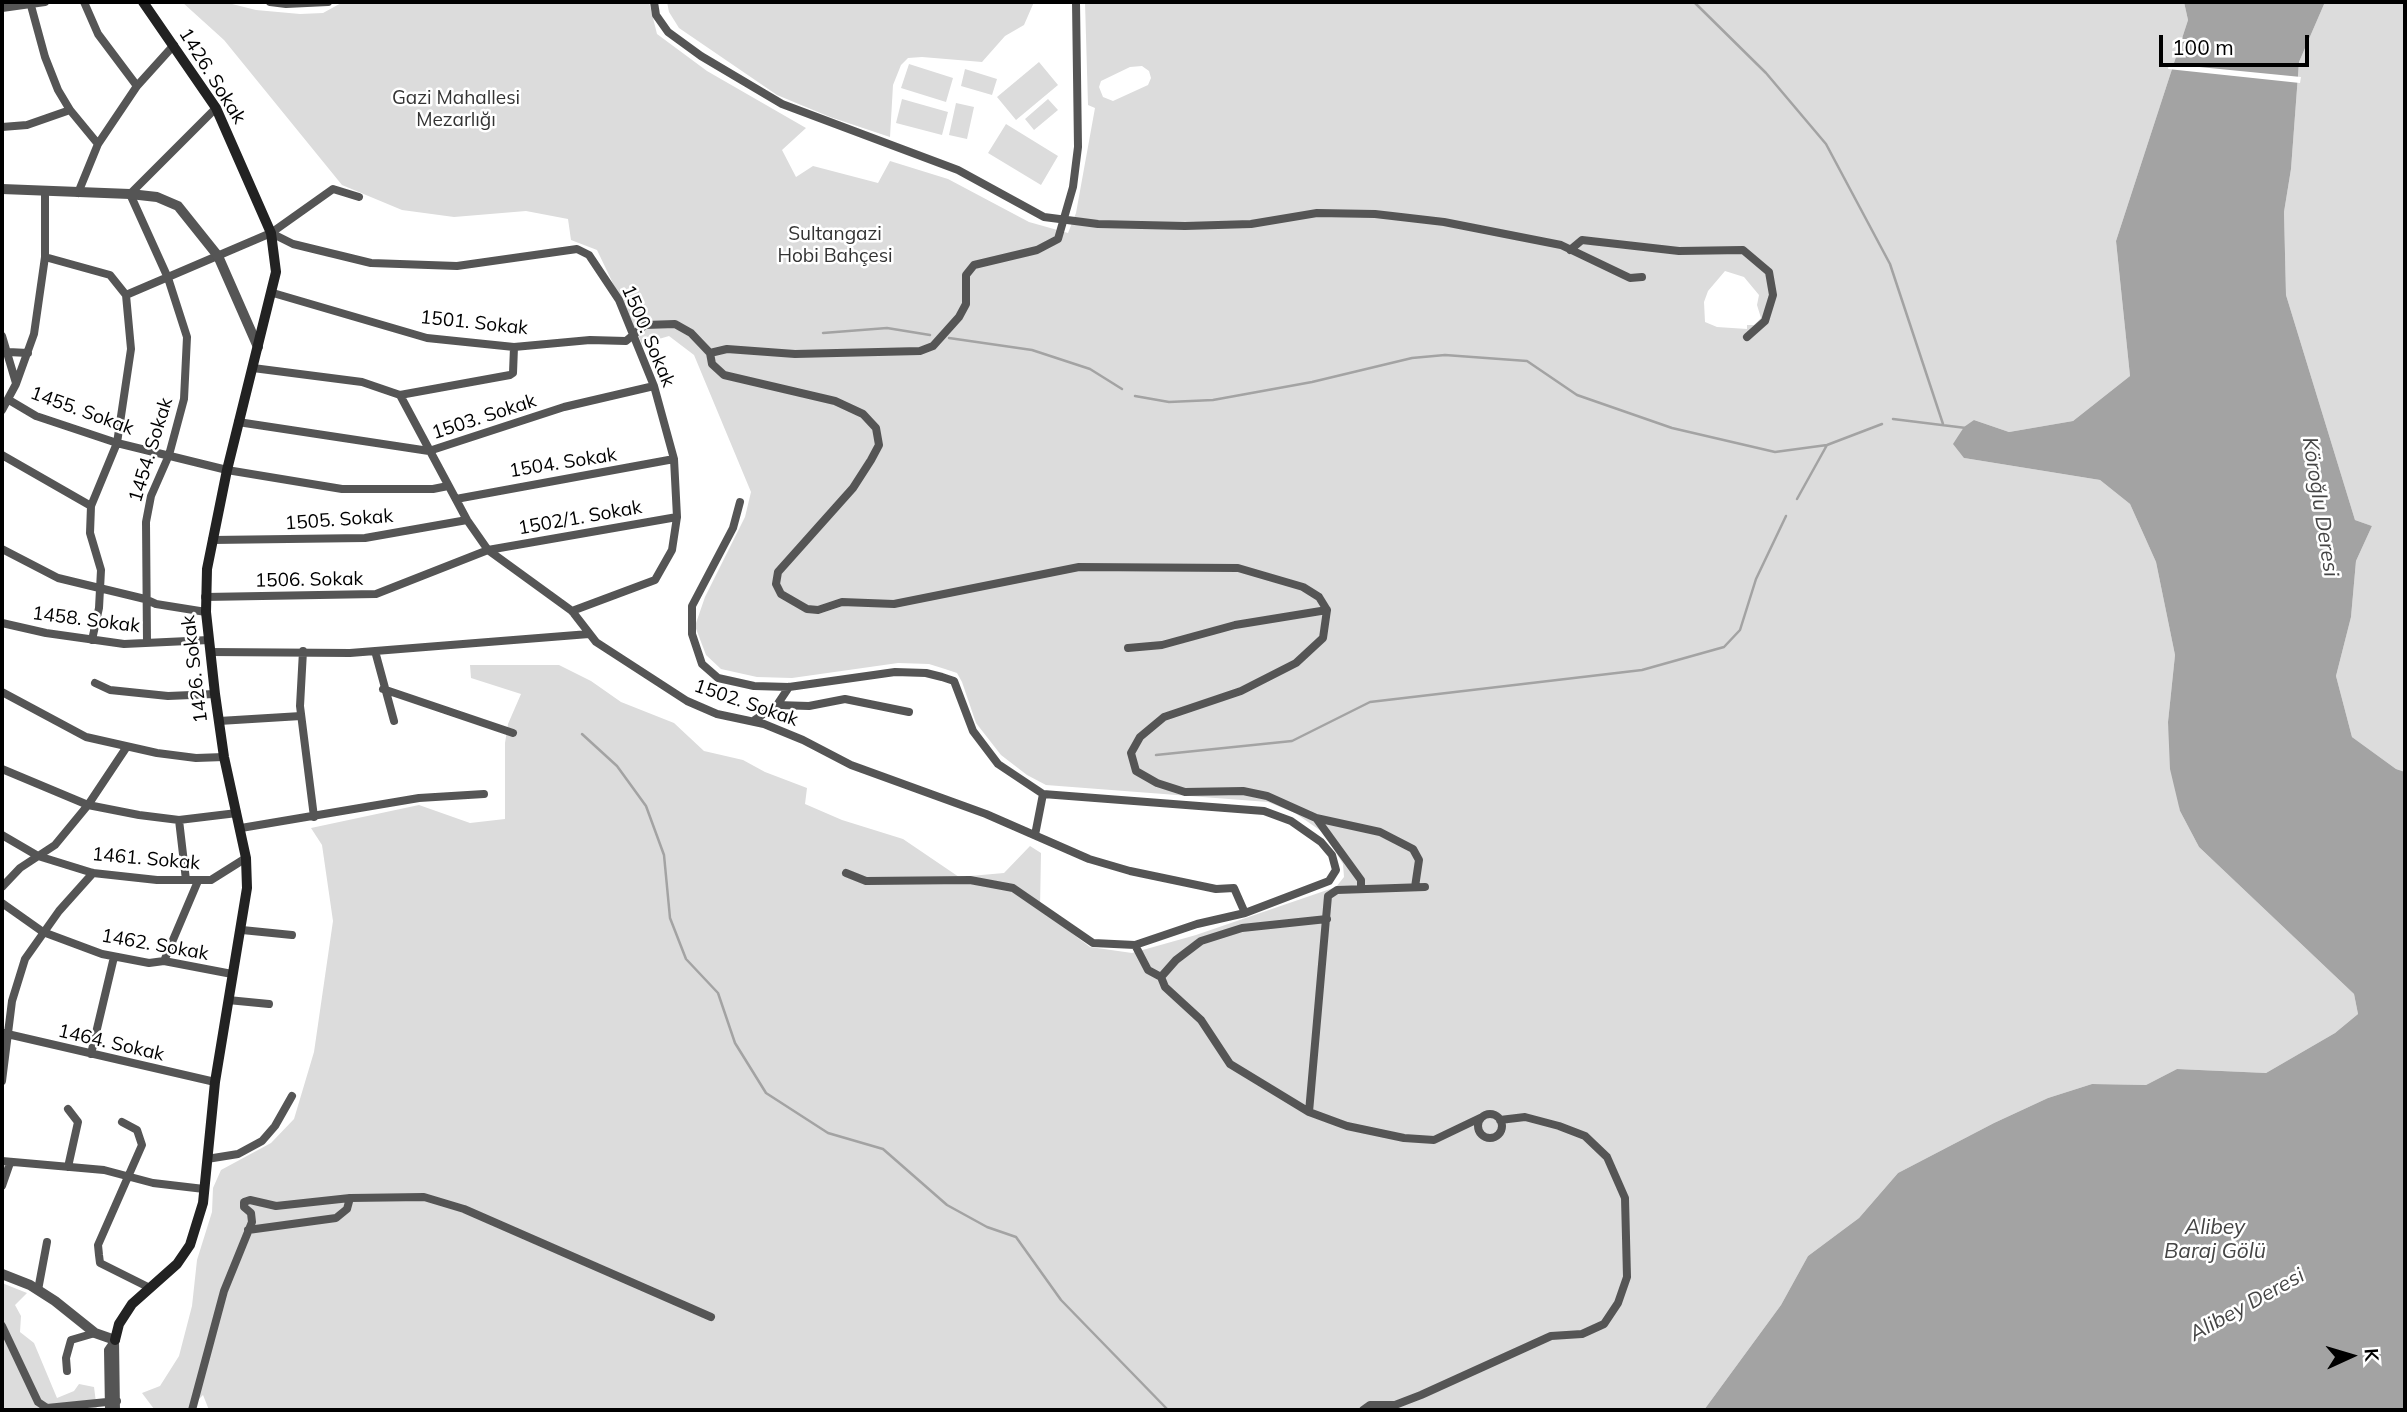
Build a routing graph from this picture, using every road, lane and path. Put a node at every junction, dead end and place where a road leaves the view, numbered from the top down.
1 (45, 2) edge
2 (84, 2) edge
3 (143, 2) edge
4 (270, 2) edge
5 (328, 2) edge
6 (654, 2) edge
7 (1076, 2) edge
8 (31, 3) edge
9 (285, 3) edge
10 (2, 8) edge
11 (174, 45) junction
12 (138, 86) junction
13 (216, 108) junction
14 (70, 110) junction
15 (2, 127) edge
16 (98, 144) junction
17 (2, 189) edge
18 (46, 192) junction
19 (78, 193) junction
20 (130, 194) junction
21 (359, 197) dead end
22 (1065, 221) junction
23 (271, 233) junction
24 (1570, 250) junction
25 (218, 256) junction
26 (45, 257) junction
27 (1642, 277) dead end
28 (169, 278) junction
29 (273, 293) junction
30 (126, 295) junction
31 (2, 336) edge
32 (634, 336) junction
33 (1747, 337) dead end
34 (258, 347) junction
35 (514, 347) junction
36 (8, 352) junction
37 (28, 353) junction
38 (710, 354) junction
39 (253, 368) junction
40 (16, 384) junction
41 (654, 386) junction
42 (400, 396) junction
43 (9, 400) junction
44 (2, 410) edge
45 (238, 422) junction
46 (117, 443) junction
47 (429, 452) junction
48 (2, 455) edge
49 (169, 455) junction
50 (674, 459) junction
51 (227, 470) junction
52 (448, 486) junction
53 (456, 499) junction
54 (740, 502) dead end
55 (91, 506) junction
56 (677, 517) junction
57 (467, 520) junction
58 (212, 540) junction
59 (2, 549) edge
60 (488, 550) junction
61 (101, 587) junction
62 (205, 597) junction
63 (145, 599) junction
64 (1327, 610) junction
65 (572, 611) junction
66 (206, 612) junction
67 (2, 623) edge
68 (589, 634) junction
69 (92, 640) junction
70 (147, 643) junction
71 (209, 646) junction
72 (1128, 648) dead end
73 (303, 651) junction
74 (375, 651) junction
75 (95, 683) dead end
76 (789, 687) junction
77 (383, 689) junction
78 (2, 692) edge
79 (215, 694) junction
80 (777, 705) junction
81 (909, 712) dead end
82 (301, 716) junction
83 (219, 721) junction
84 (394, 721) dead end
85 (753, 721) junction
86 (513, 733) dead end
87 (126, 748) junction
88 (224, 757) junction
89 (2, 769) edge
90 (1042, 793) junction
91 (484, 794) dead end
92 (88, 805) junction
93 (237, 813) junction
94 (314, 817) junction
95 (1316, 818) junction
96 (179, 820) junction
97 (241, 828) junction
98 (2, 835) edge
99 (1035, 835) junction
100 (38, 856) junction
101 (246, 858) junction
102 (93, 873) junction
103 (846, 873) dead end
104 (186, 880) junction
105 (198, 881) junction
106 (2, 887) edge
107 (1415, 887) junction
108 (1425, 887) dead end
109 (1361, 889) junction
110 (2, 903) edge
111 (1245, 913) junction
112 (1327, 919) junction
113 (242, 930) junction
114 (43, 932) junction
115 (292, 935) dead end
116 (1136, 945) junction
117 (114, 957) junction
118 (164, 961) junction
119 (232, 974) junction
120 (1161, 976) junction
121 (228, 1000) junction
122 (269, 1004) dead end
123 (4, 1033) edge
124 (91, 1054) junction
125 (2, 1081) edge
126 (215, 1082) junction
127 (292, 1096) dead end
128 (68, 1109) dead end
129 (1309, 1112) junction
130 (1480, 1118) junction
131 (1500, 1120) junction
132 (122, 1122) dead end
133 (207, 1159) junction
134 (6, 1162) edge
135 (68, 1167) junction
136 (128, 1176) junction
137 (2, 1186) edge
138 (204, 1189) junction
139 (350, 1198) junction
140 (248, 1230) junction
141 (47, 1242) dead end
142 (2, 1274) edge
143 (149, 1287) junction
144 (38, 1290) junction
145 (711, 1317) dead end
146 (2, 1326) edge
147 (94, 1333) junction
148 (115, 1340) junction
149 (67, 1371) dead end
150 (113, 1406) edge
151 (192, 1410) edge
152 (1363, 1410) edge

1 - 8 street
2 - 12 street
3 - 11 main road, 1426. Sokak
4 - 9 street
5 - 9 street
6 - 22 street
7 - 22 street
8 - 10 street
8 - 14 street
11 - 12 street
11 - 13 main road, 1426. Sokak
12 - 16 street
13 - 20 street
13 - 23 main road, 1426. Sokak
14 - 15 street
14 - 16 street
16 - 19 street
17 - 18 street
18 - 19 street
18 - 26 street
19 - 20 street
20 - 25 street
20 - 28 street, 1454. Sokak
21 - 23 street
22 - 24 street
22 - 38 street
23 - 25 street
23 - 29 main road, 1426. Sokak
23 - 32 street, 1500. Sokak
24 - 27 street
24 - 33 street
25 - 28 street
25 - 34 street
26 - 30 street
26 - 37 street
28 - 30 street
28 - 49 street, 1454. Sokak
29 - 34 main road, 1426. Sokak
29 - 35 street, 1501. Sokak
30 - 46 street
31 - 36 street
32 - 35 street, 1501. Sokak
32 - 38 street, 1501. Sokak
32 - 41 street, 1500. Sokak
34 - 39 main road, 1426. Sokak
35 - 42 street
36 - 37 street
36 - 40 street
37 - 40 street
38 - 64 street, 1501. Sokak
39 - 42 street
39 - 45 main road, 1426. Sokak
40 - 43 street
41 - 47 street, 1503. Sokak
41 - 50 street, 1500. Sokak
42 - 47 street, 1502. Sokak
43 - 44 street
43 - 46 street, 1455. Sokak
45 - 47 street, 1503. Sokak
45 - 51 main road, 1426. Sokak
46 - 49 street, 1455. Sokak
46 - 55 street
47 - 52 street, 1502. Sokak
48 - 55 street
49 - 51 street, 1455. Sokak
49 - 63 street, 1454. Sokak
50 - 53 street, 1504. Sokak
50 - 56 street, 1500. Sokak
51 - 52 street, 1455. Sokak
51 - 58 main road, 1426. Sokak
52 - 53 street, 1502. Sokak
53 - 57 street, 1502. Sokak
54 - 76 street
55 - 61 street
56 - 60 street, 1502/1. Sokak
56 - 65 street, 1500. Sokak
57 - 58 street, 1505. Sokak
57 - 60 street, 1502. Sokak
58 - 62 main road, 1426. Sokak
59 - 61 street
60 - 62 street, 1506. Sokak
60 - 65 street, 1502. Sokak
61 - 63 street
61 - 69 street
62 - 66 main road, 1426. Sokak
63 - 66 street
63 - 70 street, 1454. Sokak
64 - 72 street
64 - 95 street
65 - 68 street, 1502. Sokak
66 - 71 main road, 1426. Sokak
67 - 69 street, 1458. Sokak
68 - 74 street, 1458. Sokak
68 - 85 street, 1502. Sokak
69 - 70 street, 1458. Sokak
70 - 71 street, 1458. Sokak
71 - 73 street, 1458. Sokak
71 - 79 main road, 1426. Sokak
73 - 74 street, 1458. Sokak
73 - 82 street
74 - 77 street
75 - 79 street
76 - 80 street
76 - 90 street
77 - 84 street
77 - 86 street
78 - 87 street
79 - 83 main road, 1426. Sokak
80 - 81 street
80 - 85 street
82 - 83 street
82 - 94 street
83 - 88 main road, 1426. Sokak
85 - 99 street, 1502. Sokak
87 - 88 street
87 - 92 street
88 - 93 main road, 1426. Sokak
89 - 92 street
90 - 99 street
90 - 111 street
91 - 94 street
92 - 96 street
92 - 100 street
93 - 96 street
93 - 97 main road, 1426. Sokak
94 - 97 street
95 - 107 street
95 - 109 street
96 - 104 street
97 - 101 main road, 1426. Sokak
98 - 100 street, 1461. Sokak
99 - 111 street, 1502. Sokak
100 - 102 street, 1461. Sokak
100 - 106 street
101 - 105 street, 1461. Sokak
101 - 113 main road, 1426. Sokak
102 - 104 street, 1461. Sokak
102 - 114 street
103 - 116 street
104 - 105 street, 1461. Sokak
105 - 118 street
107 - 108 street
107 - 109 street
109 - 112 street
110 - 114 street, 1462. Sokak
111 - 116 street
112 - 120 street
112 - 129 street
113 - 115 street
113 - 119 main road, 1426. Sokak
114 - 117 street, 1462. Sokak
114 - 123 street
116 - 120 street
117 - 118 street, 1462. Sokak
117 - 124 street
118 - 119 street, 1462. Sokak
119 - 121 main road, 1426. Sokak
120 - 129 street
121 - 122 street
121 - 126 main road, 1426. Sokak
123 - 124 street, 1464. Sokak
123 - 125 street
124 - 126 street, 1464. Sokak
126 - 133 main road, 1426. Sokak
127 - 133 street
128 - 135 street
129 - 130 street
130 - 131 street
130 - 131 street
131 - 152 street
132 - 136 street
133 - 138 main road, 1426. Sokak
134 - 135 street
134 - 137 street
135 - 136 street
136 - 138 street
136 - 143 street
138 - 143 main road, 1426. Sokak
139 - 140 street
139 - 140 street
139 - 145 street
140 - 151 street
141 - 144 street
142 - 144 street
143 - 148 main road, 1426. Sokak
144 - 147 street
146 - 150 street
147 - 148 street
147 - 149 street
148 - 150 street

